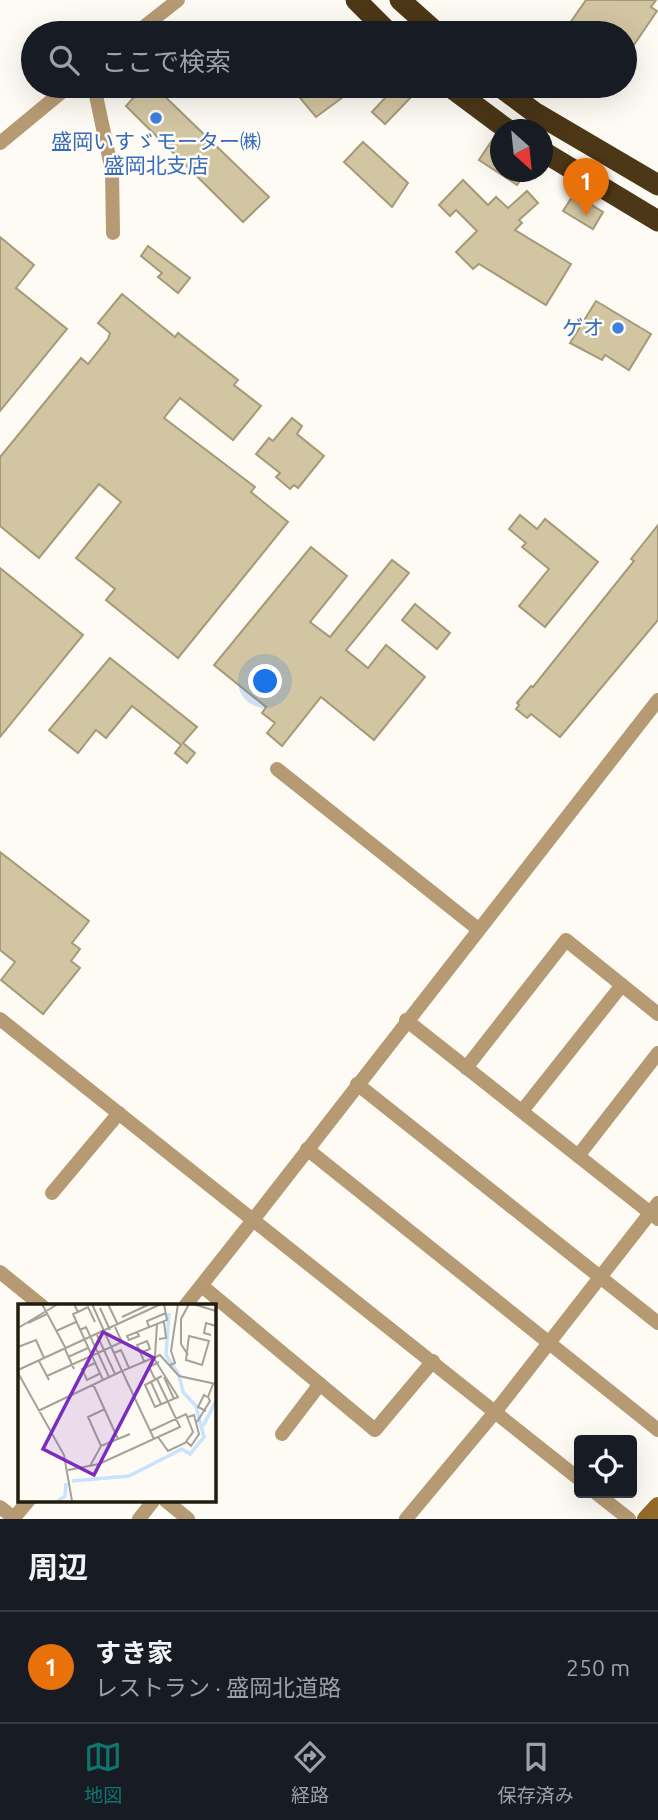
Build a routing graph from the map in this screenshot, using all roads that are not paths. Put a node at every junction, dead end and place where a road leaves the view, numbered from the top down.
1 (178, 0) edge
2 (356, 0) edge
3 (400, 0) edge
4 (151, 21) edge
5 (377, 21) edge
6 (424, 21) edge
7 (55, 98) edge
8 (97, 98) edge
9 (465, 98) edge
10 (515, 98) edge
11 (493, 119) edge
12 (0, 144) edge
13 (553, 158) edge
14 (658, 185) edge
15 (658, 221) edge
16 (113, 233) dead end
17 (658, 700) edge
18 (277, 769) dead end
19 (478, 929) junction
20 (622, 985) junction
21 (658, 1014) edge
22 (0, 1019) edge
23 (406, 1020) junction
24 (658, 1053) edge
25 (466, 1068) junction
26 (358, 1084) junction
27 (522, 1111) junction
28 (119, 1113) junction
29 (307, 1149) junction
30 (578, 1156) junction
31 (52, 1193) dead end
32 (655, 1212) edge
33 (253, 1220) junction
34 (1, 1275) edge
35 (600, 1277) junction
36 (202, 1286) junction
37 (39, 1304) edge
38 (188, 1304) edge
39 (658, 1323) edge
40 (548, 1342) junction
41 (433, 1361) junction
42 (320, 1384) junction
43 (495, 1412) junction
44 (658, 1430) edge
45 (282, 1434) dead end
46 (574, 1475) edge
47 (602, 1498) edge
48 (27, 1502) edge
49 (152, 1502) edge
50 (167, 1502) edge
51 (658, 1506) edge
52 (0, 1507) edge
53 (13, 1519) edge
54 (139, 1519) edge
55 (188, 1519) edge
56 (407, 1519) edge
57 (629, 1519) edge
58 (646, 1519) edge

1 - 4 street
2 - 5 highway
3 - 6 highway
7 - 12 street
8 - 16 street
9 - 11 highway
10 - 14 highway
13 - 15 highway
17 - 19 street
18 - 19 street
19 - 23 street
20 - 21 street
20 - 25 street
20 - 27 street
22 - 28 street
23 - 25 street
23 - 26 street
24 - 30 street
25 - 27 street
26 - 29 street
26 - 35 street
27 - 30 street
28 - 31 street
28 - 33 street
29 - 33 street
29 - 40 street
30 - 32 street
32 - 35 street
33 - 36 street
33 - 41 street
34 - 37 street
35 - 39 street
35 - 40 street
36 - 38 street
36 - 42 street
40 - 43 street
40 - 44 street
41 - 42 street
41 - 43 street
42 - 45 street
43 - 46 street
43 - 56 street
47 - 57 street
48 - 53 street
49 - 54 street
50 - 55 street
51 - 58 street
52 - 53 street

